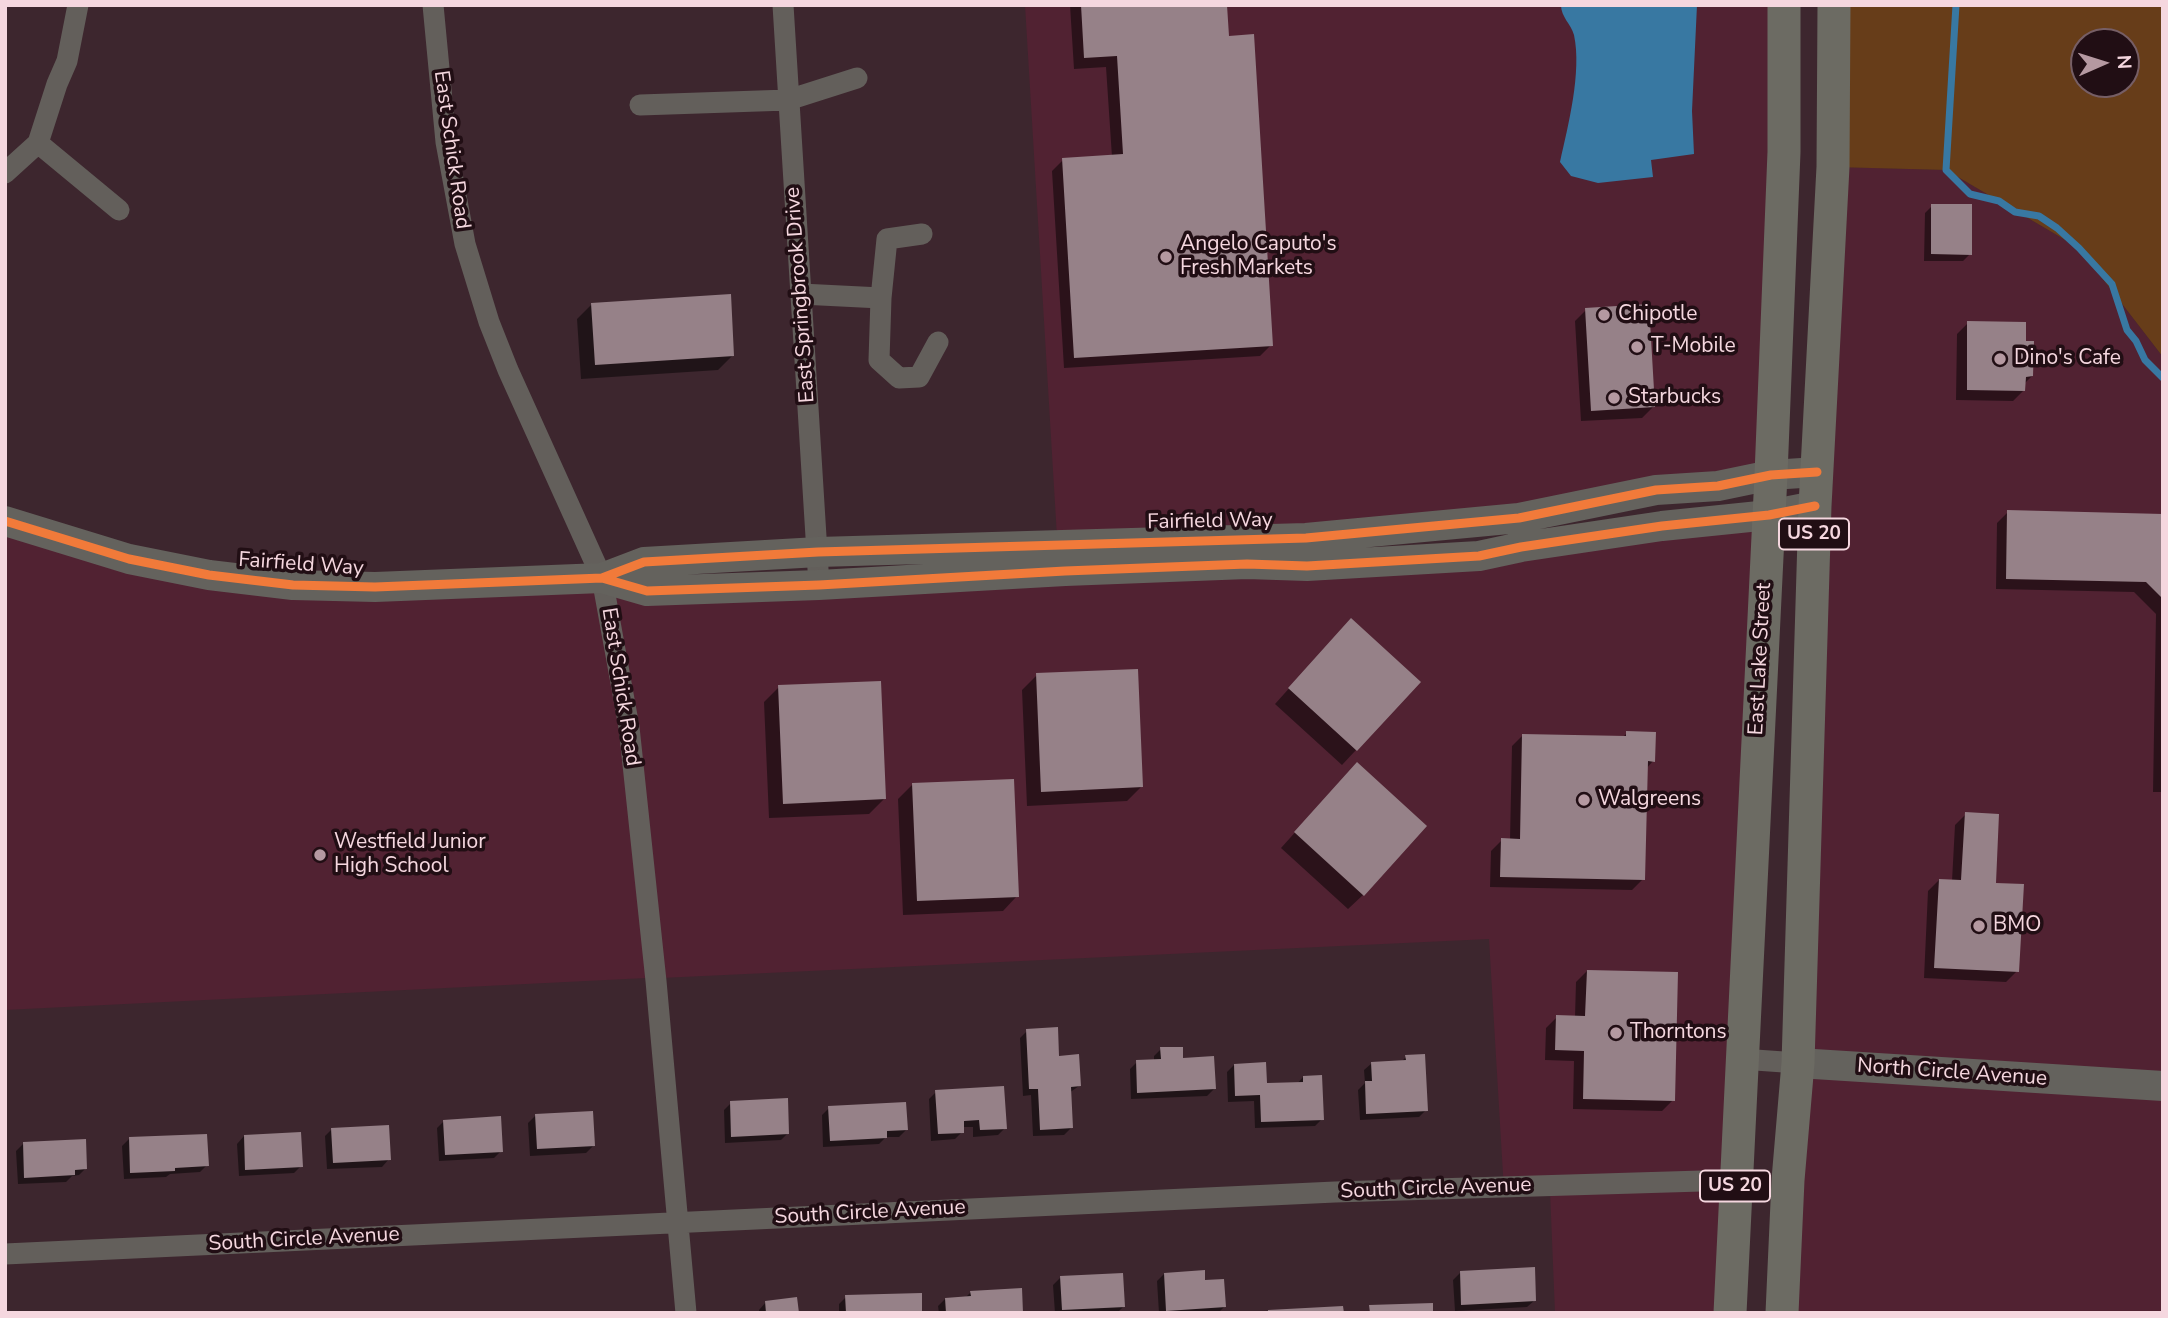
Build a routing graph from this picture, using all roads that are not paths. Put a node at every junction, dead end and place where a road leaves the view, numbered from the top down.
1 (78, 5) edge
2 (433, 5) edge
3 (783, 5) edge
4 (1784, 5) edge
5 (1834, 5) edge
6 (857, 78) dead end
7 (788, 100) junction
8 (640, 105) dead end
9 (38, 143) junction
10 (5, 173) edge
11 (119, 210) dead end
12 (922, 234) dead end
13 (801, 294) junction
14 (881, 298) junction
15 (938, 342) dead end
16 (1817, 472) junction
17 (1771, 475) junction
18 (1815, 506) junction
19 (1769, 514) junction
20 (5, 521) edge
21 (818, 551) junction
22 (602, 578) junction
23 (819, 585) junction
24 (1741, 1059) junction
25 (1798, 1063) junction
26 (2163, 1086) edge
27 (1735, 1180) junction
28 (678, 1222) junction
29 (5, 1254) edge
30 (686, 1313) edge
31 (1730, 1313) edge
32 (1782, 1313) edge

1 - 9 street
2 - 22 street, East Schick Road
3 - 7 street, East Springbrook Drive
4 - 17 main road, East Lake Street / US 20
5 - 16 main road, US 20
6 - 7 street
7 - 8 street
7 - 13 street, East Springbrook Drive
9 - 10 street
9 - 11 street
12 - 14 street
13 - 14 street
13 - 21 street, East Springbrook Drive
14 - 15 street
16 - 17 street, Fairfield Way
16 - 18 main road, US 20
17 - 19 main road, East Lake Street / US 20
17 - 21 street, Fairfield Way
18 - 19 street, Fairfield Way
18 - 25 main road, US 20
19 - 23 street, Fairfield Way
19 - 24 main road, East Lake Street / US 20
20 - 22 street, Fairfield Way
21 - 22 street, Fairfield Way
21 - 23 street, East Springbrook Drive
22 - 23 street, Fairfield Way
22 - 28 street, East Schick Road
24 - 25 street, North Circle Avenue
24 - 27 main road, East Lake Street / US 20
25 - 26 street, North Circle Avenue
25 - 32 main road, US 20
27 - 28 street, South Circle Avenue
27 - 31 main road, East Lake Street / US 20
28 - 29 street, South Circle Avenue
28 - 30 street, East Schick Road

